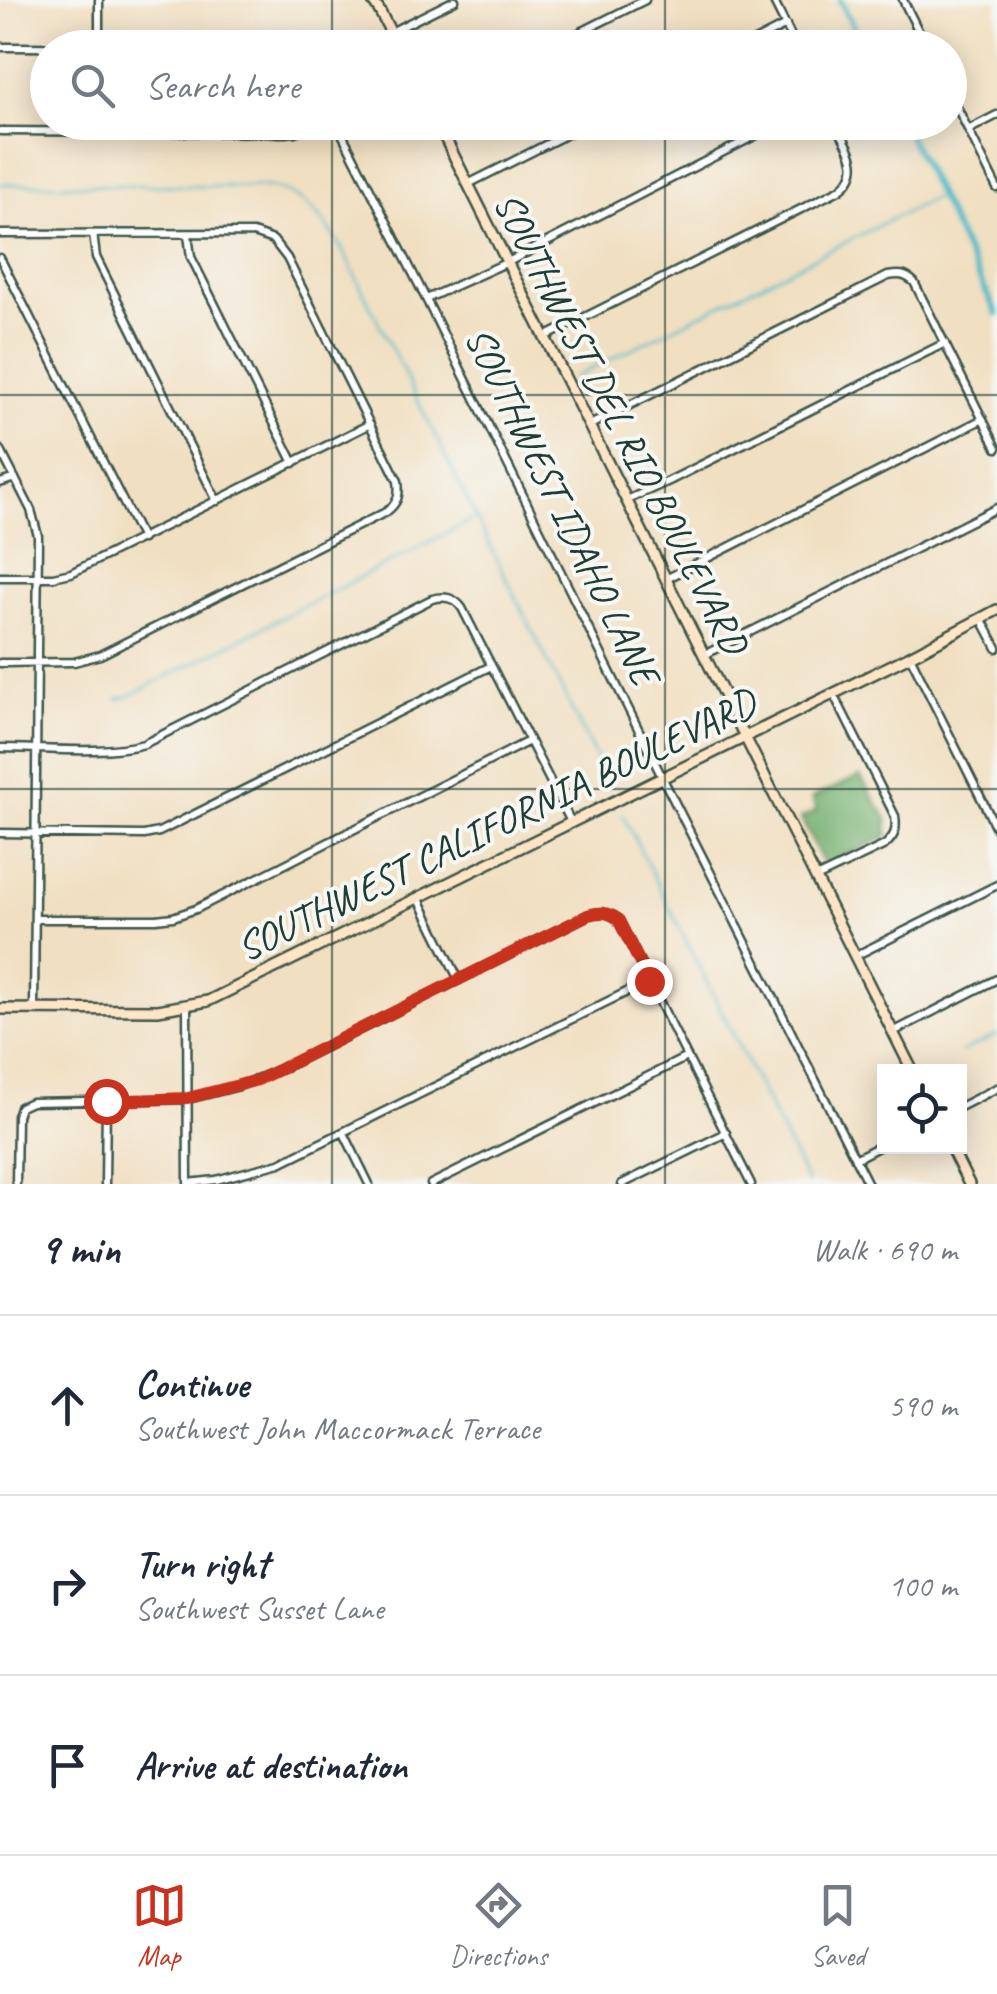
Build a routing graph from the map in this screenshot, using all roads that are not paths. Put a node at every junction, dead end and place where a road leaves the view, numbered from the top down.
1 (99, 0) edge
2 (372, 0) edge
3 (456, 0) edge
4 (645, 0) edge
5 (773, 0) edge
6 (903, 0) edge
7 (786, 25) junction
8 (99, 30) edge
9 (390, 30) edge
10 (395, 30) edge
11 (585, 30) edge
12 (776, 30) edge
13 (788, 30) edge
14 (918, 30) edge
15 (0, 46) edge
16 (30, 46) edge
17 (997, 115) edge
18 (968, 130) joint
19 (0, 132) edge
20 (30, 132) edge
21 (345, 140) edge
22 (446, 140) edge
23 (555, 140) edge
24 (747, 140) edge
25 (844, 140) edge
26 (468, 184) junction
27 (997, 188) edge
28 (0, 234) edge
29 (93, 234) junction
30 (188, 234) junction
31 (0, 258) edge
32 (508, 262) junction
33 (426, 299) junction
34 (545, 337) junction
35 (945, 343) junction
36 (983, 420) junction
37 (370, 424) junction
38 (588, 426) junction
39 (997, 448) edge
40 (0, 449) edge
41 (294, 463) junction
42 (15, 478) junction
43 (0, 484) edge
44 (626, 500) junction
45 (217, 501) junction
46 (997, 508) edge
47 (142, 539) junction
48 (0, 576) edge
49 (38, 577) junction
50 (665, 579) junction
51 (997, 610) edge
52 (981, 618) junction
53 (997, 648) edge
54 (702, 655) junction
55 (910, 656) junction
56 (0, 662) edge
57 (38, 663) junction
58 (491, 666) junction
59 (832, 693) junction
60 (744, 736) junction
61 (529, 742) junction
62 (0, 748) edge
63 (36, 748) junction
64 (662, 777) junction
65 (570, 822) junction
66 (997, 830) edge
67 (0, 833) edge
68 (36, 833) junction
69 (816, 878) junction
70 (997, 884) edge
71 (419, 899) junction
72 (35, 919) junction
73 (855, 956) junction
74 (997, 979) edge
75 (458, 980) junction
76 (649, 981) junction
77 (187, 1006) junction
78 (0, 1009) edge
79 (34, 1009) junction
80 (893, 1032) junction
81 (687, 1057) junction
82 (908, 1064) edge
83 (997, 1088) edge
84 (188, 1098) junction
85 (106, 1101) junction
86 (967, 1103) edge
87 (344, 1133) junction
88 (726, 1133) junction
89 (877, 1148) edge
90 (954, 1154) edge
91 (855, 1159) junction
92 (16, 1184) edge
93 (105, 1184) edge
94 (188, 1184) edge
95 (368, 1184) edge
96 (431, 1184) edge
97 (622, 1184) edge
98 (751, 1184) edge
99 (868, 1184) edge
100 (969, 1184) edge

1 - 8 street
2 - 9 street
3 - 10 street
4 - 11 street
5 - 7 street
6 - 14 street
7 - 12 street
7 - 13 street
15 - 16 street
17 - 18 street
18 - 27 street
19 - 20 street
21 - 33 street, SOUTHWEST IDAHO LANE
22 - 26 street, SOUTHWEST DEL RIO BOULEVARD
23 - 26 street
24 - 32 street
25 - 34 street
26 - 32 street, SOUTHWEST DEL RIO BOULEVARD
28 - 29 street
29 - 30 street
29 - 45 street
30 - 37 street
30 - 41 street
31 - 47 street
32 - 33 street
32 - 34 street, SOUTHWEST DEL RIO BOULEVARD
33 - 64 street, SOUTHWEST IDAHO LANE
34 - 38 street, SOUTHWEST DEL RIO BOULEVARD
35 - 36 street
35 - 38 street
35 - 44 street
36 - 39 street
36 - 50 street
37 - 41 street
37 - 57 street
38 - 44 street, SOUTHWEST DEL RIO BOULEVARD
40 - 42 street
41 - 45 street
42 - 43 street
42 - 49 street
44 - 50 street, SOUTHWEST DEL RIO BOULEVARD
45 - 47 street
46 - 54 street
47 - 49 street
48 - 49 street
49 - 57 street
50 - 54 street, SOUTHWEST DEL RIO BOULEVARD
51 - 52 street, SOUTHWEST CALIFORNIA BOULEVARD
52 - 53 street
52 - 55 street, SOUTHWEST CALIFORNIA BOULEVARD
54 - 60 street, SOUTHWEST DEL RIO BOULEVARD
55 - 59 street, SOUTHWEST CALIFORNIA BOULEVARD
55 - 66 street
56 - 57 street
57 - 63 street
58 - 61 street
58 - 63 street
58 - 68 street
59 - 60 street, SOUTHWEST CALIFORNIA BOULEVARD
59 - 69 street
60 - 64 street, SOUTHWEST CALIFORNIA BOULEVARD
60 - 69 street, SOUTHWEST DEL RIO BOULEVARD
61 - 65 street
61 - 72 street
62 - 63 street
63 - 68 street
64 - 65 street, SOUTHWEST CALIFORNIA BOULEVARD
64 - 91 street, SOUTHWEST IDAHO LANE
65 - 71 street, SOUTHWEST CALIFORNIA BOULEVARD
67 - 68 street
68 - 72 street
69 - 73 street, SOUTHWEST DEL RIO BOULEVARD
70 - 73 street
71 - 75 street
71 - 77 street, SOUTHWEST CALIFORNIA BOULEVARD
72 - 79 street
73 - 80 street, SOUTHWEST DEL RIO BOULEVARD
74 - 80 street
75 - 76 street
75 - 84 street
76 - 81 street
76 - 87 street
77 - 79 street, SOUTHWEST CALIFORNIA BOULEVARD
77 - 84 street
78 - 79 street, SOUTHWEST CALIFORNIA BOULEVARD
80 - 82 street, SOUTHWEST DEL RIO BOULEVARD
81 - 88 street
81 - 96 street
83 - 86 street
84 - 85 street
84 - 94 street
85 - 92 street
85 - 93 street
87 - 94 street
87 - 95 street
88 - 97 street
88 - 98 street
89 - 91 street
90 - 100 street
91 - 99 street, SOUTHWEST IDAHO LANE

